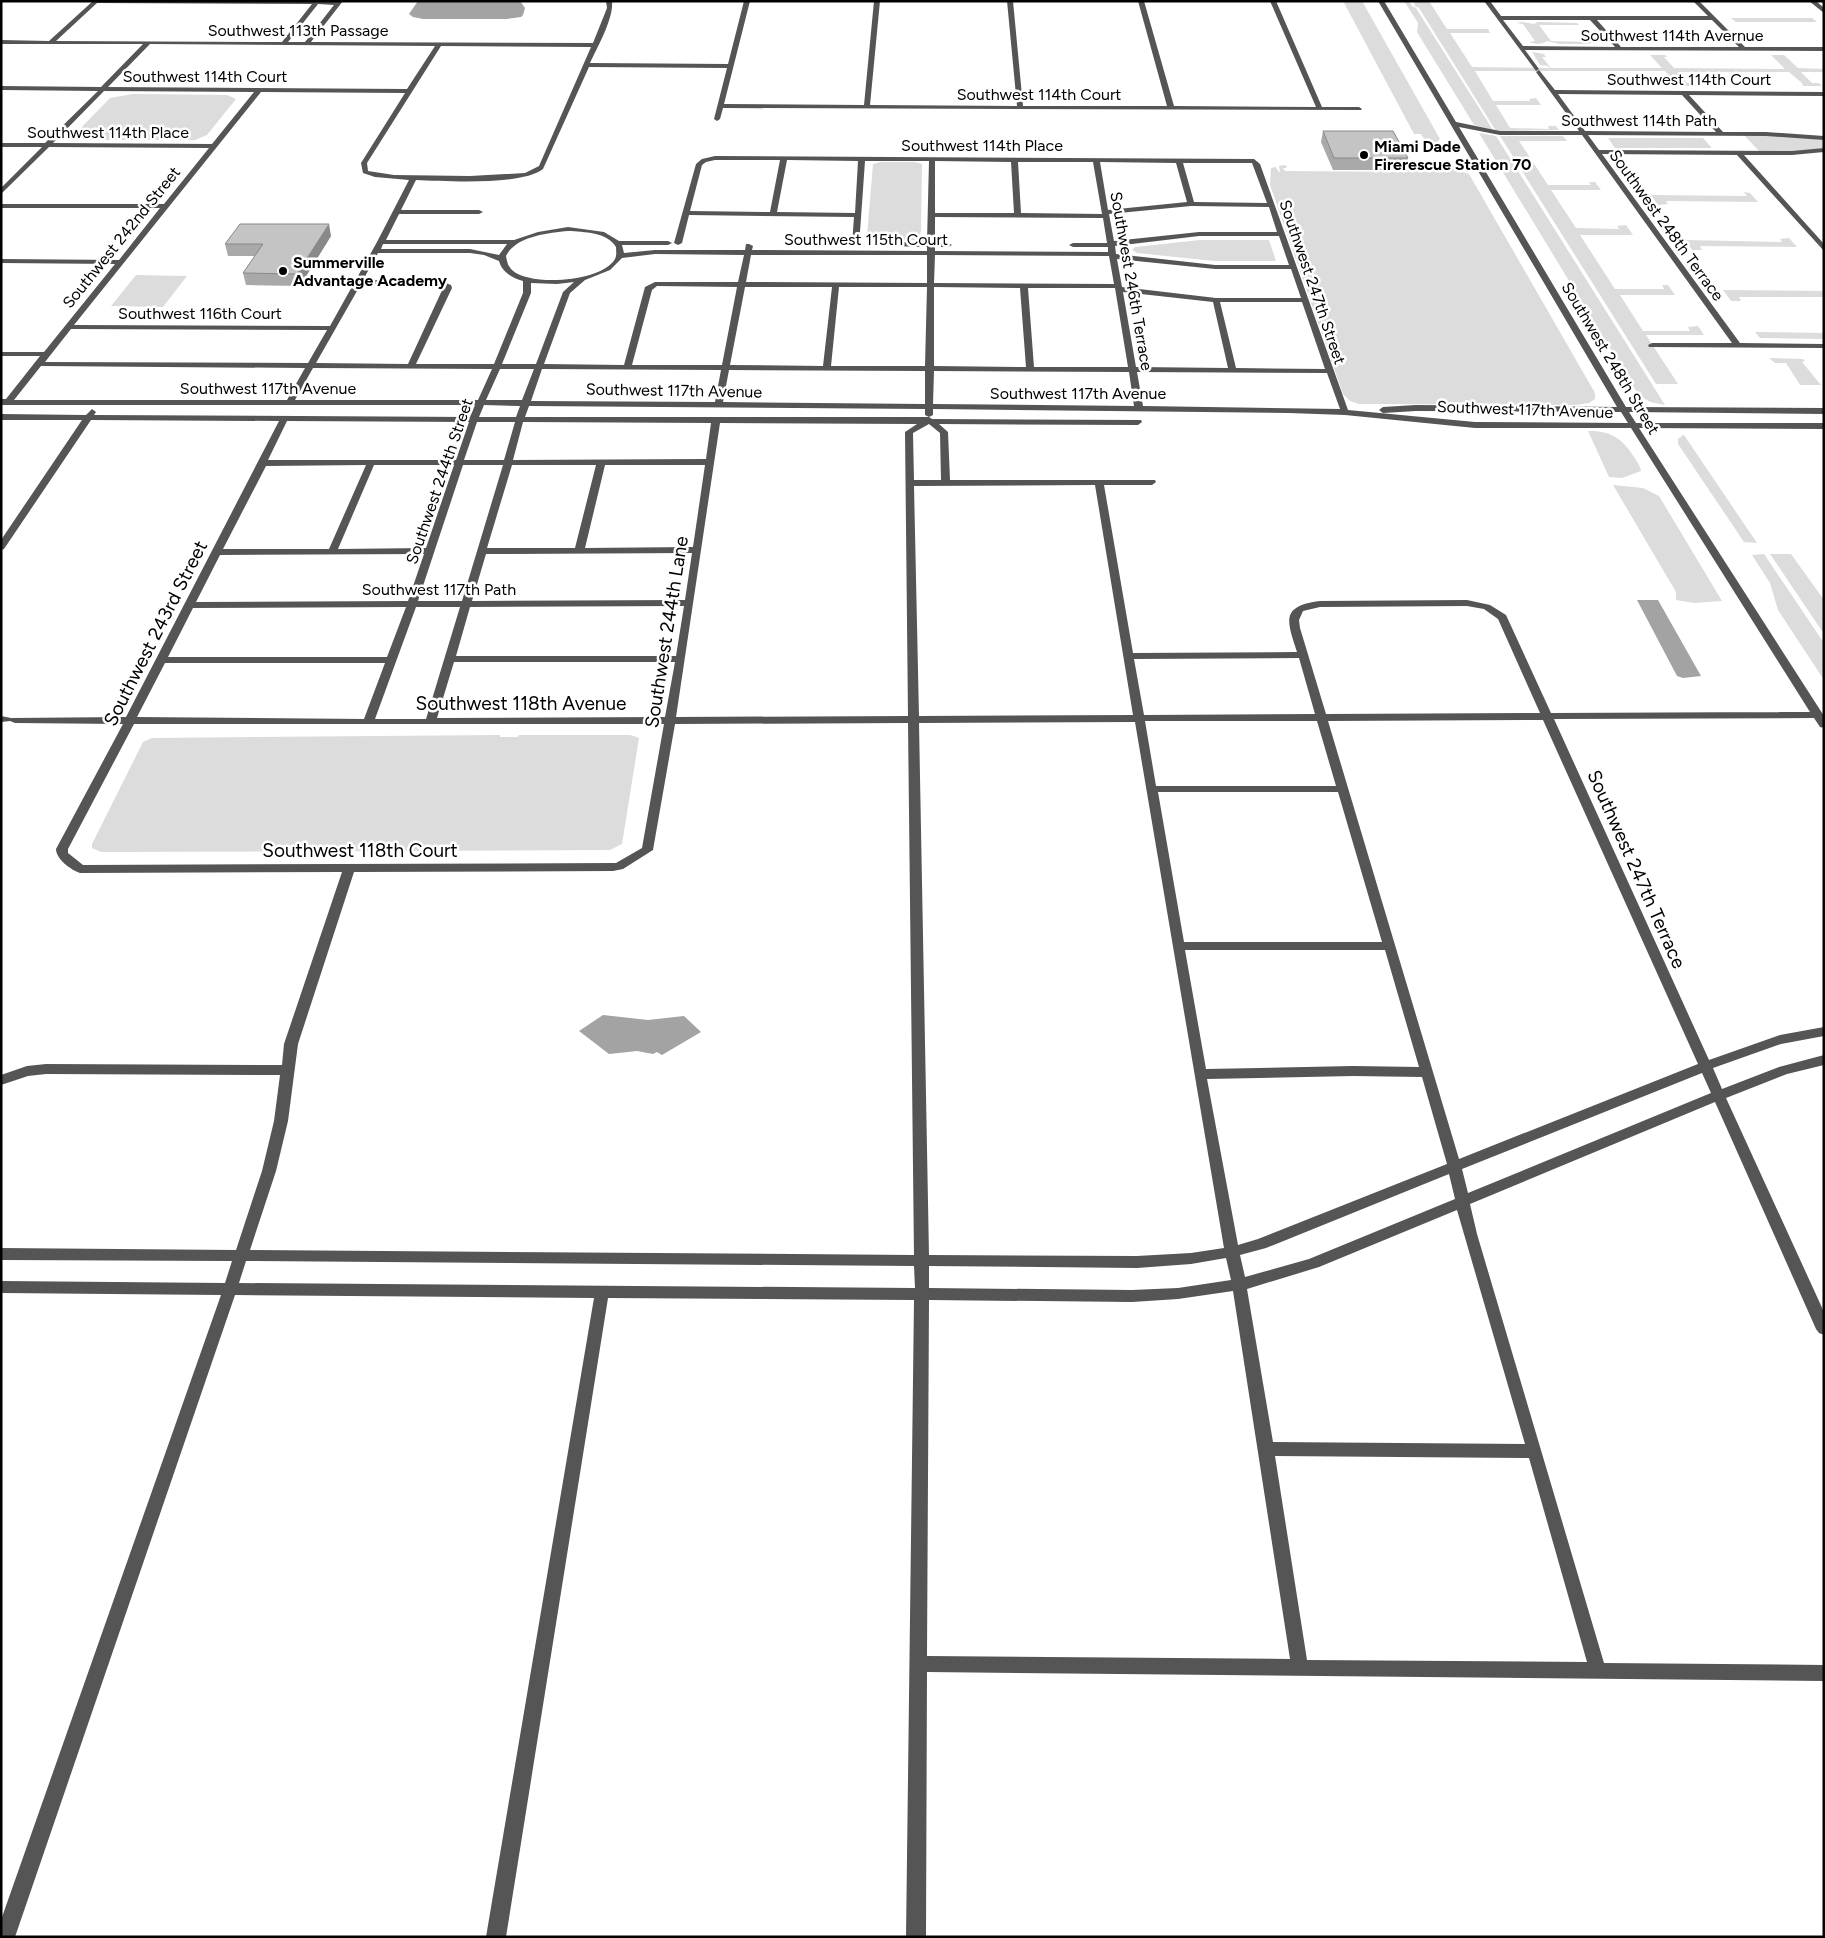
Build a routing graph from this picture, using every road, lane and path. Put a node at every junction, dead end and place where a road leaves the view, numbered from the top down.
1 (96, 1) edge
2 (609, 1) edge
3 (747, 1) edge
4 (877, 1) edge
5 (1010, 1) edge
6 (1141, 1) edge
7 (1273, 1) edge
8 (1381, 1) edge
9 (1487, 1) edge
10 (1812, 1) edge
11 (187, 2) edge
12 (318, 2) edge
13 (340, 2) edge
14 (1697, 2) edge
15 (1824, 11) edge
16 (1499, 18) junction
17 (1592, 18) junction
18 (1713, 18) junction
19 (1, 42) edge
20 (50, 43) junction
21 (148, 43) junction
22 (283, 44) junction
23 (306, 44) junction
24 (439, 44) junction
25 (596, 45) junction
26 (1521, 48) junction
27 (1619, 48) junction
28 (1743, 48) junction
29 (1824, 49) edge
30 (587, 65) junction
31 (730, 66) junction
32 (1, 88) edge
33 (104, 89) junction
34 (259, 90) junction
35 (410, 91) junction
36 (1553, 92) junction
37 (1684, 93) junction
38 (1822, 95) edge
39 (720, 106) junction
40 (868, 107) junction
41 (1020, 107) junction
42 (1171, 108) junction
43 (1320, 109) junction
44 (1358, 109) dead end
45 (717, 119) dead end
46 (1455, 124) junction
47 (1584, 134) junction
48 (1721, 134) junction
49 (1824, 138) edge
50 (1, 145) edge
51 (48, 146) junction
52 (214, 146) junction
53 (1824, 150) edge
54 (1597, 152) junction
55 (1739, 153) junction
56 (784, 158) junction
57 (862, 158) junction
58 (932, 158) junction
59 (1014, 159) junction
60 (1096, 159) junction
61 (1178, 160) junction
62 (1254, 161) joint
63 (414, 177) junction
64 (1, 192) edge
65 (1190, 204) junction
66 (1271, 205) junction
67 (1, 206) edge
68 (164, 206) junction
69 (397, 212) junction
70 (480, 212) dead end
71 (686, 214) junction
72 (773, 214) junction
73 (1106, 214) junction
74 (858, 215) junction
75 (931, 215) junction
76 (1018, 216) junction
77 (1282, 234) junction
78 (381, 242) junction
79 (516, 242) junction
80 (618, 243) junction
81 (678, 244) junction
82 (688, 244) dead end
83 (847, 244) dead end
84 (856, 244) junction
85 (866, 244) dead end
86 (875, 244) dead end
87 (1111, 244) junction
88 (957, 245) dead end
89 (1065, 245) dead end
90 (750, 246) junction
91 (931, 246) junction
92 (1824, 249) edge
93 (376, 250) junction
94 (1112, 255) junction
95 (619, 256) junction
96 (502, 259) junction
97 (1, 261) edge
98 (119, 262) junction
99 (1293, 267) junction
100 (526, 279) junction
101 (582, 279) junction
102 (358, 282) junction
103 (742, 284) junction
104 (836, 284) junction
105 (930, 285) junction
106 (1024, 285) junction
107 (1118, 288) junction
108 (1216, 300) junction
109 (1305, 300) junction
110 (69, 327) junction
111 (332, 328) junction
112 (1652, 345) dead end
113 (1738, 346) junction
114 (1824, 346) edge
115 (1, 354) edge
116 (47, 354) junction
117 (39, 364) junction
118 (311, 366) junction
119 (411, 366) junction
120 (497, 367) junction
121 (540, 367) junction
122 (627, 367) junction
123 (726, 368) junction
124 (827, 368) junction
125 (929, 369) junction
126 (1030, 370) junction
127 (1131, 370) junction
128 (1233, 371) junction
129 (1330, 371) junction
130 (4, 402) edge
131 (290, 402) junction
132 (99, 403) junction
133 (480, 403) junction
134 (525, 403) junction
135 (718, 406) junction
136 (929, 407) junction
137 (1139, 408) junction
138 (1622, 408) junction
139 (1824, 411) edge
140 (1345, 412) junction
141 (1, 417) edge
142 (88, 417) junction
143 (284, 417) junction
144 (474, 418) junction
145 (520, 418) junction
146 (716, 420) junction
147 (929, 420) junction
148 (1138, 422) dead end
149 (1633, 426) junction
150 (1824, 426) edge
151 (512, 462) junction
152 (600, 462) junction
153 (710, 462) junction
154 (260, 463) junction
155 (371, 463) junction
156 (455, 463) junction
157 (909, 482) junction
158 (946, 482) junction
159 (1099, 482) junction
160 (1152, 482) dead end
161 (1, 547) edge
162 (697, 550) junction
163 (482, 551) junction
164 (579, 551) junction
165 (215, 552) junction
166 (332, 552) junction
167 (430, 552) junction
168 (689, 603) junction
169 (412, 604) junction
170 (466, 604) junction
171 (189, 605) junction
172 (1302, 655) junction
173 (1130, 656) junction
174 (450, 659) junction
175 (681, 659) junction
176 (161, 660) junction
177 (391, 660) junction
178 (1817, 715) junction
179 (1140, 717) junction
180 (1548, 717) junction
181 (912, 718) junction
182 (1322, 718) junction
183 (7, 719) edge
184 (671, 720) junction
185 (432, 721) junction
186 (130, 722) junction
187 (368, 722) junction
188 (1824, 725) edge
189 (1152, 789) junction
190 (1342, 789) junction
191 (647, 850) joint
192 (70, 861) joint
193 (349, 868) junction
194 (1178, 946) junction
195 (1389, 946) junction
196 (1824, 1031) edge
197 (1824, 1060) edge
198 (1706, 1066) junction
199 (286, 1070) junction
200 (1427, 1072) junction
201 (1200, 1074) junction
202 (1, 1080) edge
203 (1719, 1095) junction
204 (1453, 1167) junction
205 (1461, 1201) junction
206 (1232, 1253) junction
207 (1, 1254) edge
208 (242, 1255) junction
209 (922, 1260) junction
210 (1240, 1285) junction
211 (1, 1287) edge
212 (230, 1289) junction
213 (602, 1292) junction
214 (922, 1294) junction
215 (1824, 1329) edge
216 (1266, 1449) junction
217 (1535, 1451) junction
218 (918, 1664) junction
219 (1300, 1669) junction
220 (1598, 1671) junction
221 (1824, 1673) edge
222 (5, 1937) edge
223 (496, 1937) edge
224 (916, 1937) edge

1 - 11 street
1 - 20 street
2 - 25 street
3 - 31 street
4 - 40 street
5 - 41 street
6 - 42 street
7 - 43 street
8 - 46 street, Southwest 248th Street
9 - 16 street, Southwest 248th Terrace
10 - 15 street
11 - 12 street
12 - 13 street
12 - 22 street
13 - 23 street
14 - 18 street
16 - 17 street
16 - 26 street, Southwest 248th Terrace
17 - 18 street
17 - 27 street
18 - 28 street
19 - 20 street, Southwest 113th Passage
20 - 21 street, Southwest 113th Passage
21 - 22 street, Southwest 113th Passage
21 - 33 street
22 - 23 street, Southwest 113th Passage
23 - 24 street, Southwest 113th Passage
24 - 25 street, Southwest 113th Passage
24 - 35 street
25 - 30 street
26 - 27 street, Southwest 114th Avernue
26 - 36 street, Southwest 248th Terrace
27 - 28 street, Southwest 114th Avernue
28 - 29 street, Southwest 114th Avernue
30 - 31 street
30 - 63 street
31 - 39 street
32 - 33 street, Southwest 114th Court
33 - 34 street, Southwest 114th Court
33 - 51 street
34 - 35 street, Southwest 114th Court
34 - 52 street, Southwest 242nd Street
35 - 63 street
36 - 37 street, Southwest 114th Court
36 - 47 street, Southwest 248th Terrace
37 - 38 street, Southwest 114th Court
37 - 48 street
39 - 40 street, Southwest 114th Court
39 - 45 street
40 - 41 street, Southwest 114th Court
41 - 42 street, Southwest 114th Court
42 - 43 street, Southwest 114th Court
43 - 44 street, Southwest 114th Court
46 - 47 street, Southwest 114th Path
46 - 138 street, Southwest 248th Street
47 - 48 street, Southwest 114th Path
47 - 54 street, Southwest 248th Terrace
48 - 49 street, Southwest 114th Path
50 - 51 street, Southwest 114th Place
51 - 52 street, Southwest 114th Place
51 - 64 street
52 - 68 street, Southwest 242nd Street
53 - 55 street, Southwest 114th Path
54 - 55 street, Southwest 114th Path
54 - 113 street, Southwest 248th Terrace
55 - 92 street
56 - 57 street, Southwest 114th Place
56 - 71 street, Southwest 114th Place
56 - 72 street
57 - 58 street, Southwest 114th Place
57 - 74 street
58 - 59 street, Southwest 114th Place
58 - 75 street
59 - 60 street, Southwest 114th Place
59 - 76 street
60 - 61 street, Southwest 114th Place
60 - 73 street, Southwest 246th Terrace
61 - 62 street, Southwest 114th Place
61 - 65 street
62 - 66 street, Southwest 247th Street
63 - 69 street
65 - 66 street
65 - 73 street
66 - 77 street, Southwest 247th Street
67 - 68 street
68 - 98 street, Southwest 242nd Street
69 - 70 street
69 - 78 street
71 - 72 street
71 - 81 street
72 - 74 street
73 - 76 street
73 - 87 street, Southwest 246th Terrace
74 - 84 street
75 - 76 street
75 - 91 street
77 - 87 street
77 - 99 street, Southwest 247th Street
78 - 79 street
78 - 93 street
79 - 80 street
79 - 96 street
80 - 81 street
80 - 95 street
81 - 82 street
83 - 84 street, Southwest 115th Court
84 - 85 street, Southwest 115th Court
86 - 91 street, Southwest 115th Court
87 - 89 street
87 - 94 street, Southwest 246th Terrace
88 - 91 street, Southwest 115th Court
90 - 91 street, Southwest 115th Court
90 - 95 street, Southwest 115th Court
90 - 103 street
91 - 94 street, Southwest 115th Court
91 - 105 street
93 - 96 street
93 - 102 street
94 - 99 street, Southwest 115th Court
94 - 107 street, Southwest 246th Terrace
95 - 101 street
96 - 100 street
97 - 98 street
98 - 110 street, Southwest 242nd Street
99 - 109 street, Southwest 247th Street
100 - 101 street
100 - 120 street, Southwest 244th Street
101 - 121 street
102 - 111 street
102 - 119 street
103 - 104 street
103 - 122 street
103 - 123 street
104 - 105 street
104 - 124 street
105 - 106 street
105 - 125 street
106 - 107 street
106 - 126 street
107 - 108 street
107 - 127 street, Southwest 246th Terrace
108 - 109 street
108 - 128 street
109 - 129 street, Southwest 247th Street
110 - 111 street, Southwest 116th Court
110 - 116 street, Southwest 242nd Street
111 - 118 street
112 - 113 street
113 - 114 street
115 - 116 street
116 - 117 street, Southwest 242nd Street
117 - 118 street
117 - 130 street, Southwest 242nd Street
118 - 119 street
118 - 131 street
119 - 120 street
120 - 121 street
120 - 133 street, Southwest 244th Street
121 - 122 street
121 - 134 street
122 - 123 street
123 - 124 street
123 - 135 street
124 - 125 street
125 - 126 street
125 - 136 street
126 - 127 street
127 - 128 street
127 - 137 street, Southwest 246th Terrace
128 - 129 street
129 - 140 street, Southwest 247th Street
130 - 132 street, Southwest 117th Avenue
131 - 132 street, Southwest 117th Avenue
131 - 133 street, Southwest 117th Avenue
132 - 142 street
133 - 134 street, Southwest 117th Avenue
133 - 144 street, Southwest 244th Street
134 - 135 street, Southwest 117th Avenue
134 - 145 street
135 - 136 street, Southwest 117th Avenue
136 - 137 street, Southwest 117th Avenue
136 - 147 street
137 - 140 street, Southwest 117th Avenue
138 - 139 street, Southwest 117th Avenue
138 - 140 street, Southwest 117th Avenue
138 - 149 street, Southwest 248th Street
140 - 149 street, Southwest 117th Avenue
141 - 142 street, Southwest 117th Avenue
142 - 143 street, Southwest 117th Avenue
142 - 161 street
143 - 144 street, Southwest 117th Avenue
143 - 154 street, Southwest 243rd Street
144 - 145 street, Southwest 117th Avenue
144 - 156 street, Southwest 244th Street
145 - 146 street, Southwest 117th Avenue
145 - 151 street
146 - 147 street, Southwest 117th Avenue
146 - 153 street, Southwest 244th Lane
147 - 148 street, Southwest 117th Avenue
147 - 157 street
147 - 158 street
149 - 150 street, Southwest 117th Avenue
149 - 178 street, Southwest 248th Street
151 - 152 street
151 - 156 street
151 - 163 street
152 - 153 street
152 - 164 street
153 - 162 street, Southwest 244th Lane
154 - 155 street
154 - 165 street, Southwest 243rd Street
155 - 156 street
155 - 166 street
156 - 167 street, Southwest 244th Street
157 - 158 street
157 - 181 street
158 - 159 street
159 - 160 street
159 - 173 street
162 - 164 street
162 - 168 street, Southwest 244th Lane
163 - 164 street
163 - 170 street
165 - 166 street
165 - 171 street, Southwest 243rd Street
166 - 167 street
167 - 169 street, Southwest 244th Street
168 - 170 street, Southwest 117th Path
168 - 175 street, Southwest 244th Lane
169 - 170 street, Southwest 117th Path
169 - 171 street, Southwest 117th Path
169 - 177 street, Southwest 244th Street
170 - 174 street
171 - 176 street, Southwest 243rd Street
172 - 173 street
172 - 180 street, Southwest 247th Terrace
172 - 182 street
173 - 179 street
174 - 175 street
174 - 185 street
175 - 184 street, Southwest 244th Lane
176 - 177 street
176 - 186 street, Southwest 243rd Street
177 - 187 street, Southwest 244th Street
178 - 180 street, Southwest 118th Avenue
178 - 188 street, Southwest 248th Street
179 - 181 street, Southwest 118th Avenue
179 - 182 street, Southwest 118th Avenue
179 - 189 street
180 - 182 street, Southwest 118th Avenue
180 - 198 street, Southwest 247th Terrace
181 - 184 street, Southwest 118th Avenue
181 - 209 street
182 - 190 street
183 - 186 street, Southwest 118th Avenue
184 - 185 street, Southwest 118th Avenue
184 - 191 street, Southwest 244th Lane
185 - 187 street, Southwest 118th Avenue
186 - 187 street, Southwest 118th Avenue
186 - 192 street, Southwest 243rd Street
189 - 190 street
189 - 194 street
190 - 195 street
191 - 193 street, Southwest 118th Court
192 - 193 street, Southwest 118th Court
193 - 199 street
194 - 195 street
194 - 201 street
195 - 200 street
196 - 198 street
197 - 203 street
198 - 203 street, Southwest 247th Terrace
198 - 204 street
199 - 202 street
199 - 208 street
200 - 201 street
200 - 204 street
201 - 206 street
203 - 205 street
203 - 215 street, Southwest 247th Terrace
204 - 205 street
204 - 206 street
205 - 210 street
205 - 217 street
206 - 209 street
206 - 210 street
207 - 208 street
208 - 209 street
208 - 212 street
209 - 214 street
210 - 214 street
210 - 216 street
211 - 212 street
212 - 213 street
212 - 222 street
213 - 214 street
213 - 223 street
214 - 218 street
216 - 217 street
216 - 219 street
217 - 220 street
218 - 219 street
218 - 224 street
219 - 220 street
220 - 221 street

